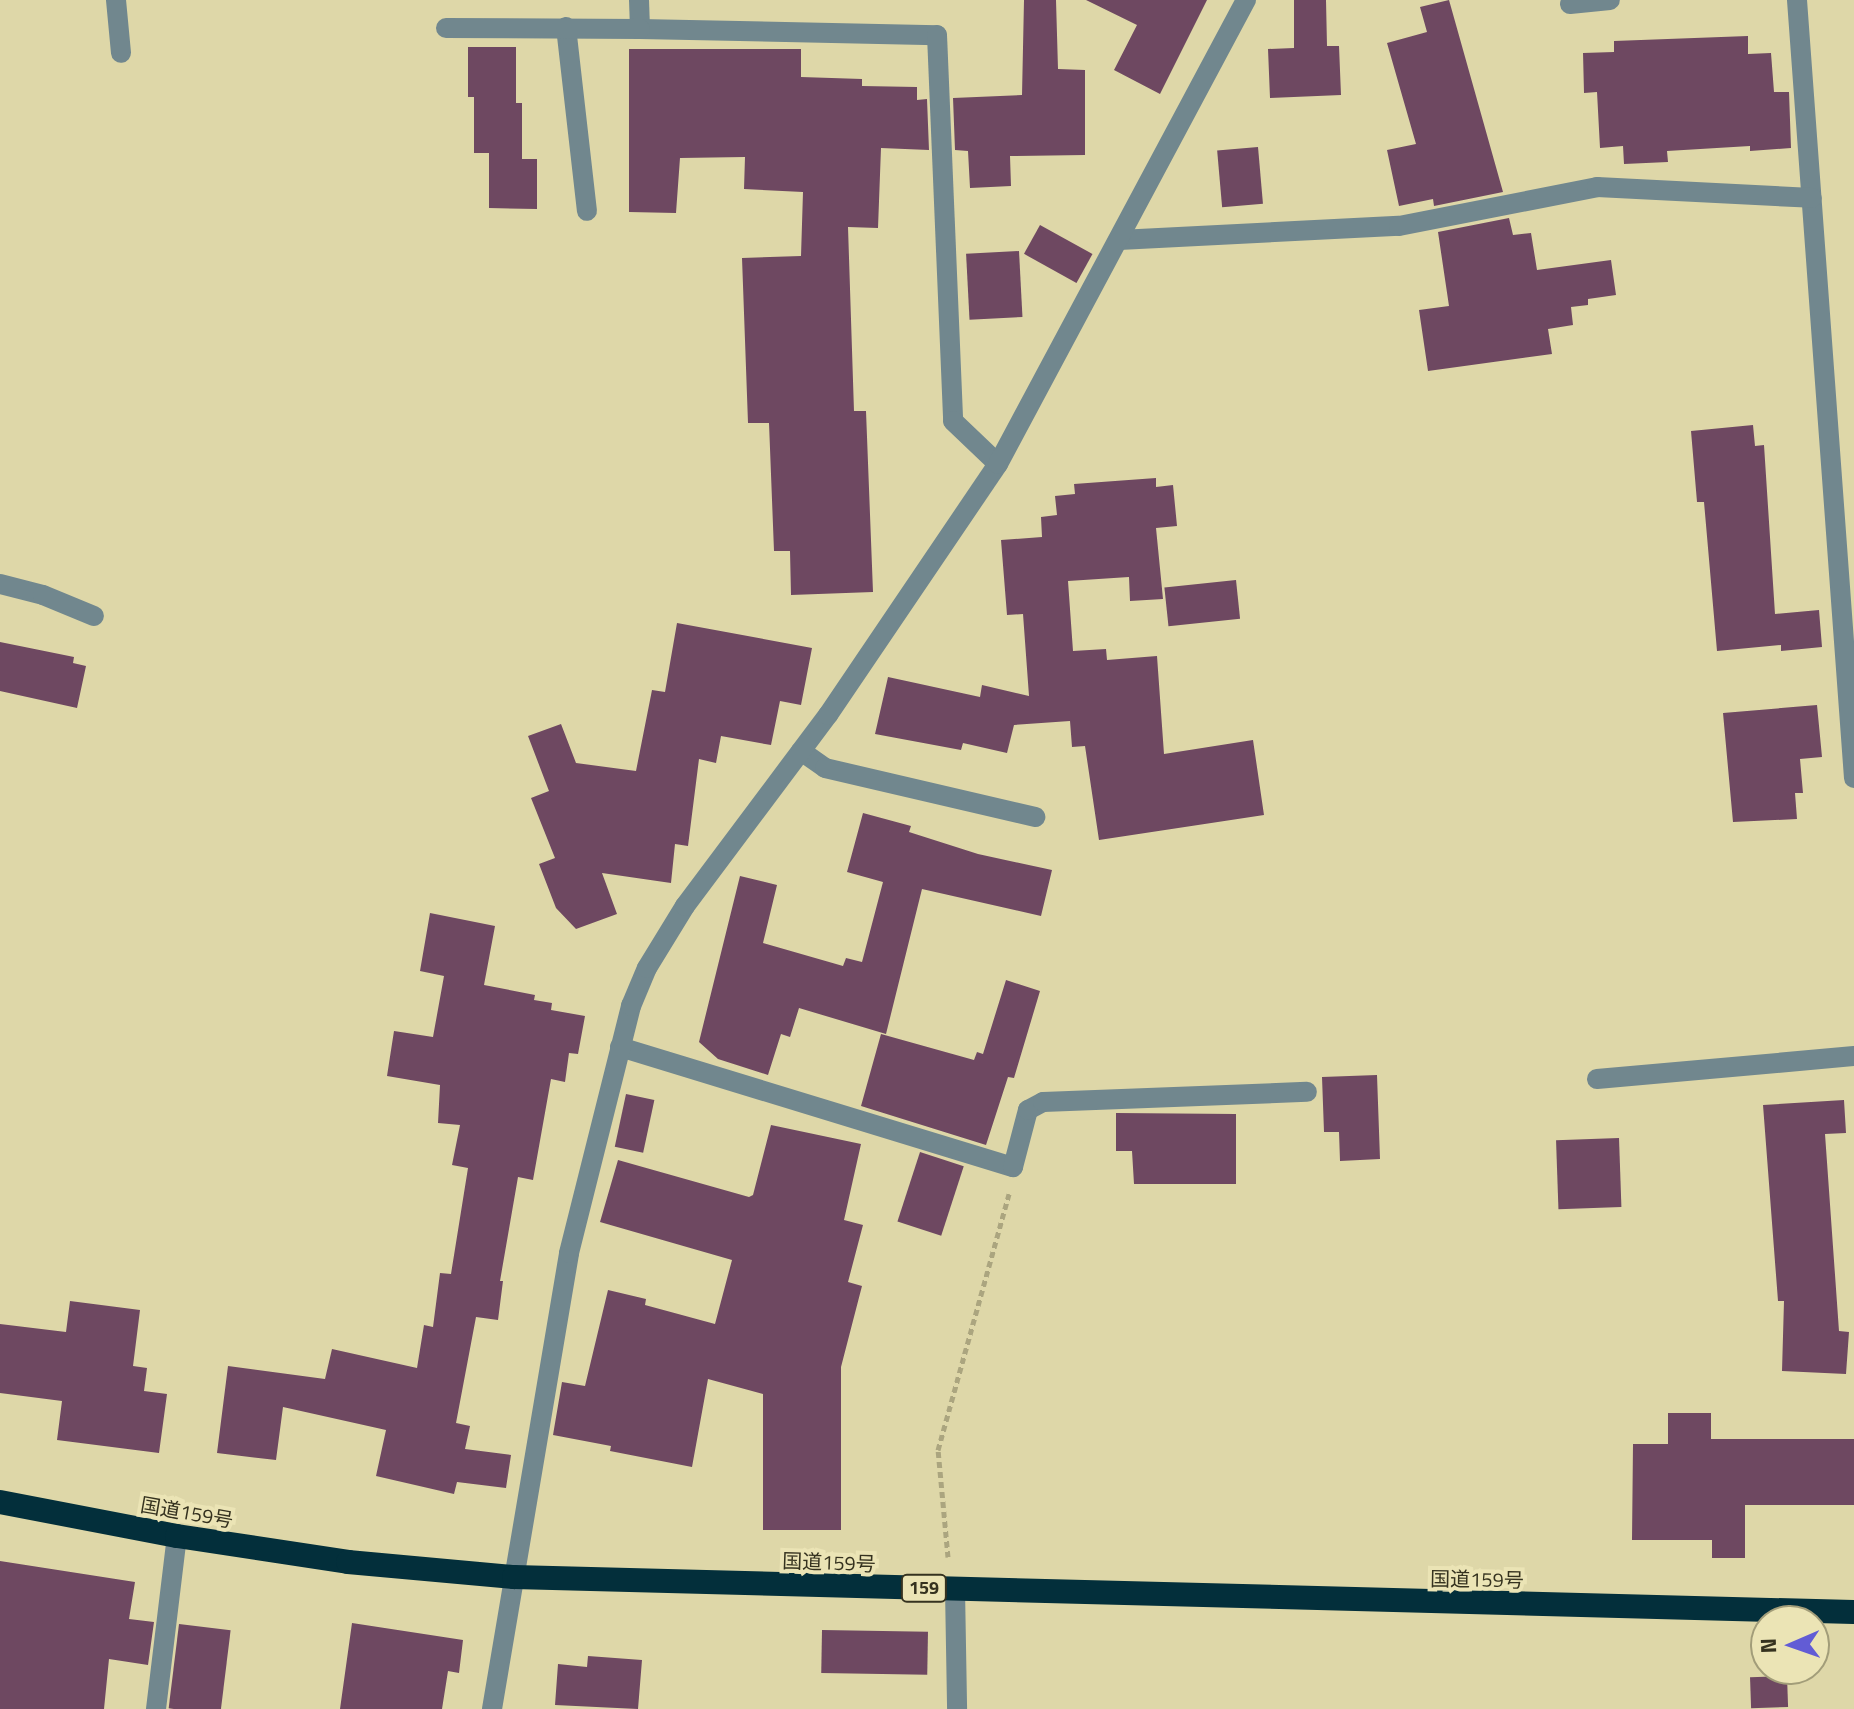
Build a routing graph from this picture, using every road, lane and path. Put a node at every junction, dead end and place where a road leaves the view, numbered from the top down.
1 (116, 0) edge
2 (639, 0) edge
3 (1246, 0) edge
4 (1610, 0) edge
5 (1797, 0) edge
6 (1570, 4) dead end
7 (566, 27) junction
8 (446, 28) dead end
9 (640, 29) junction
10 (121, 53) dead end
11 (1812, 198) junction
12 (587, 211) dead end
13 (1119, 240) junction
14 (998, 464) junction
15 (0, 584) edge
16 (94, 616) dead end
17 (801, 751) junction
18 (1854, 778) edge
19 (1035, 817) dead end
20 (620, 1047) junction
21 (1854, 1056) edge
22 (1597, 1079) dead end
23 (1307, 1092) dead end
24 (1013, 1167) junction
25 (0, 1502) edge
26 (177, 1536) junction
27 (948, 1562) dead end
28 (514, 1577) junction
29 (955, 1589) junction
30 (1854, 1612) edge
31 (156, 1709) edge
32 (492, 1709) edge
33 (957, 1709) edge

1 - 10 street
2 - 9 street
3 - 13 street
4 - 6 street
5 - 11 street
7 - 8 street
7 - 9 street
7 - 12 street
9 - 14 street
11 - 13 street
11 - 18 street
13 - 14 street
14 - 17 street
15 - 16 street
17 - 19 street
17 - 20 street
20 - 24 street
20 - 28 street
21 - 22 street
23 - 24 street
24 - 27 path
25 - 26 highway, 国道159号 / 159
26 - 28 highway, 国道159号 / 159
26 - 31 street
28 - 29 highway, 国道159号 / 159
28 - 32 street
29 - 30 highway, 国道159号 / 159
29 - 33 street

